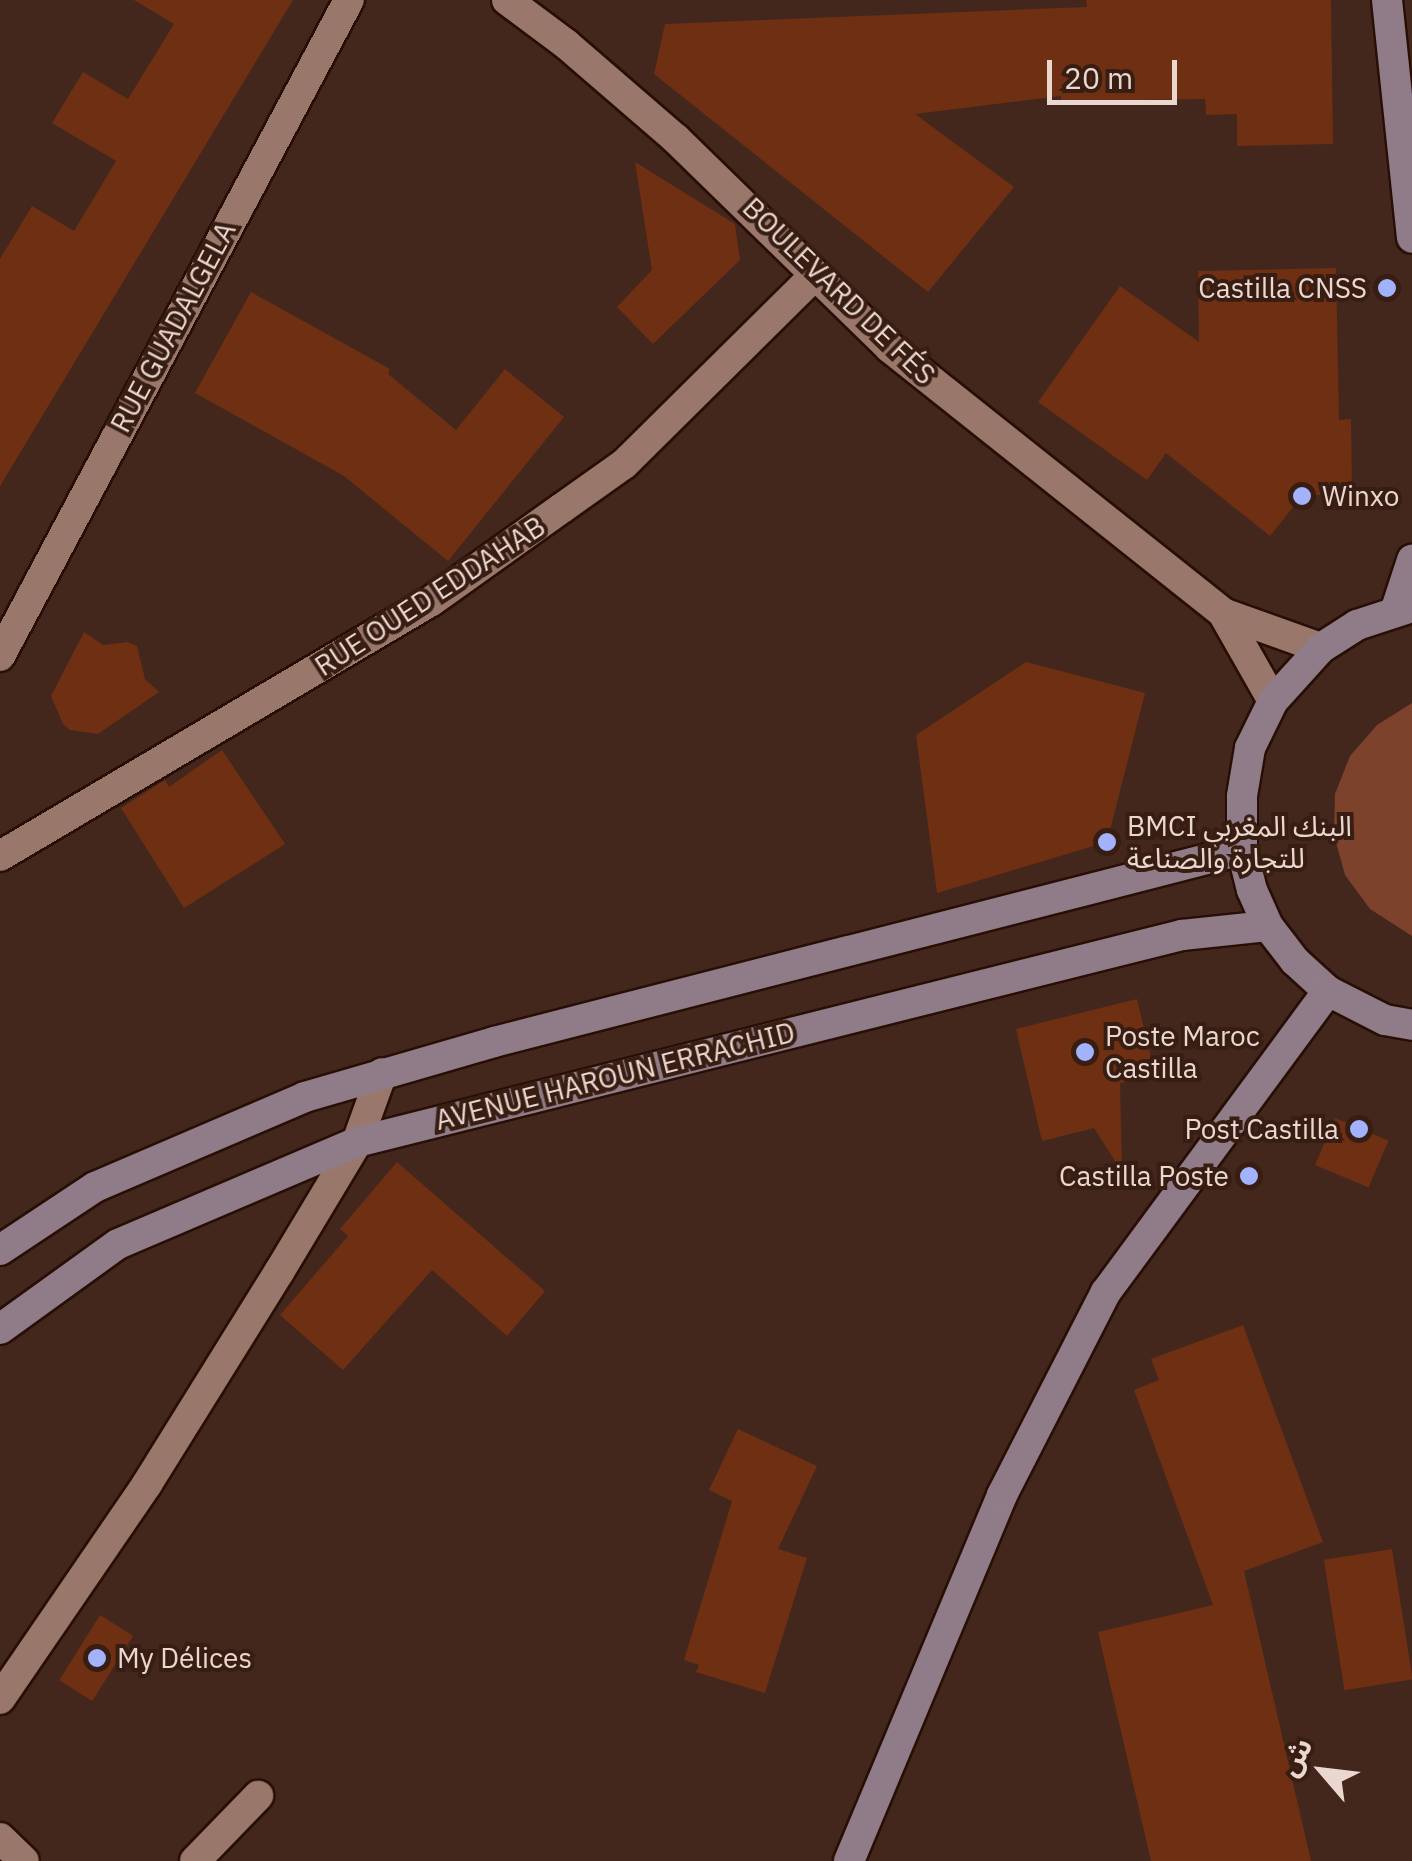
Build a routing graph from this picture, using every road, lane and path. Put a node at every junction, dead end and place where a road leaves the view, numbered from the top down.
1 (349, 0) edge
2 (507, 0) edge
3 (1387, 0) edge
4 (1412, 238) edge
5 (814, 276) junction
6 (1412, 560) edge
7 (1404, 608) edge
8 (1223, 613) junction
9 (1321, 648) junction
10 (0, 656) edge
11 (1273, 701) junction
12 (1242, 850) junction
13 (0, 856) edge
14 (1268, 926) junction
15 (1328, 990) junction
16 (1412, 1025) edge
17 (382, 1073) junction
18 (358, 1142) junction
19 (0, 1250) edge
20 (0, 1330) edge
21 (0, 1698) edge
22 (258, 1796) dead end
23 (0, 1838) edge
24 (24, 1861) edge
25 (195, 1861) edge
26 (849, 1861) edge

1 - 10 street, RUE GUADALGELA
2 - 5 street, BOULEVARD DE FÉS
3 - 4 main road
5 - 8 street, BOULEVARD DE FÉS
5 - 13 street, RUE OUED EDDAHAB
6 - 7 main road
7 - 9 main road
8 - 9 street, BOULEVARD DE FÉS
8 - 11 street, BOULEVARD DE FÉS
9 - 11 main road
11 - 12 main road
12 - 14 main road
12 - 17 main road
14 - 15 main road
14 - 18 main road, AVENUE HAROUN ERRACHID
15 - 16 main road
15 - 26 main road
17 - 18 street
17 - 19 main road
18 - 20 main road, AVENUE HAROUN ERRACHID
18 - 21 street
22 - 25 street
23 - 24 street

